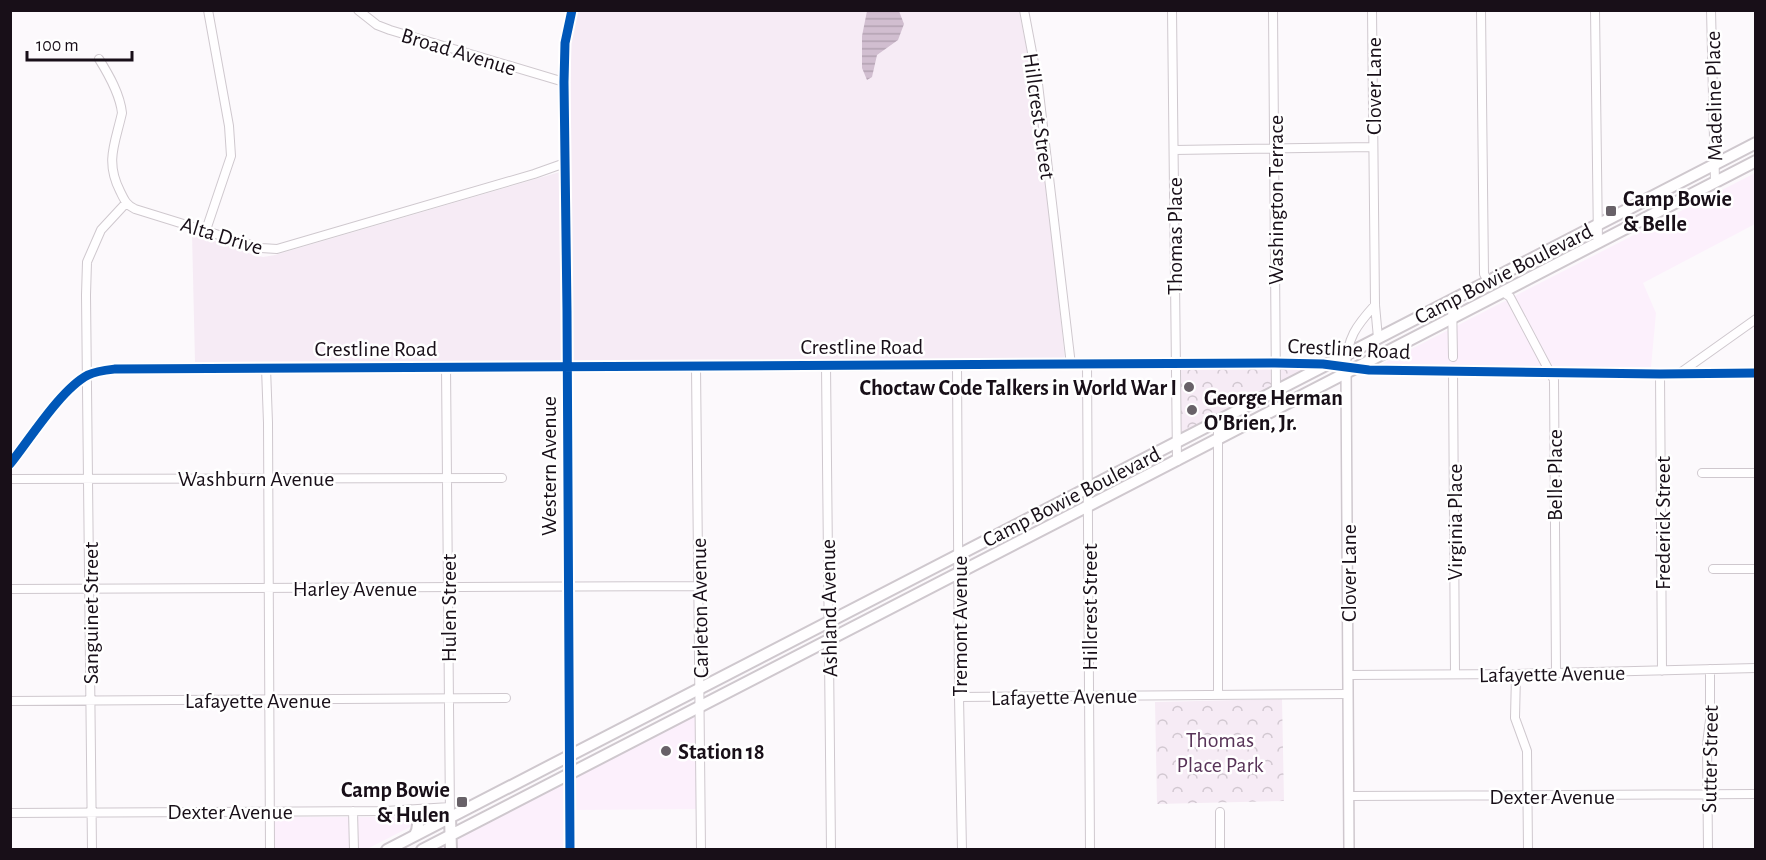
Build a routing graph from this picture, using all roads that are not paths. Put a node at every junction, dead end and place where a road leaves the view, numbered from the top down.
1 (208, 10) edge
2 (358, 10) edge
3 (573, 10) edge
4 (1024, 10) edge
5 (1172, 10) edge
6 (1273, 10) edge
7 (1372, 10) edge
8 (1481, 10) edge
9 (1595, 10) edge
10 (1711, 10) edge
11 (99, 58) dead end
12 (564, 82) junction
13 (1755, 143) edge
14 (1373, 147) junction
15 (1275, 149) junction
16 (1174, 150) junction
17 (1755, 161) edge
18 (565, 163) junction
19 (1714, 164) junction
20 (1715, 182) junction
21 (126, 203) junction
22 (1598, 225) junction
23 (207, 230) junction
24 (1598, 243) junction
25 (1488, 281) junction
26 (1503, 292) junction
27 (1452, 299) junction
28 (1375, 305) junction
29 (1453, 318) junction
30 (1755, 319) edge
31 (1378, 339) junction
32 (1347, 355) junction
33 (1453, 357) dead end
34 (1275, 363) junction
35 (1175, 364) junction
36 (1328, 364) junction
37 (1071, 365) junction
38 (1087, 365) junction
39 (826, 366) junction
40 (957, 366) junction
41 (446, 367) junction
42 (567, 367) junction
43 (696, 367) junction
44 (266, 368) junction
45 (1350, 370) junction
46 (1453, 371) junction
47 (1548, 371) junction
48 (1680, 373) junction
49 (1755, 373) edge
50 (1660, 374) junction
51 (86, 376) junction
52 (1276, 390) junction
53 (1218, 421) junction
54 (1218, 440) junction
55 (1177, 442) junction
56 (1177, 461) junction
57 (10, 464) edge
58 (1702, 473) dead end
59 (1755, 473) edge
60 (502, 477) dead end
61 (89, 478) junction
62 (268, 478) junction
63 (447, 478) junction
64 (10, 479) edge
65 (1088, 487) junction
66 (1088, 506) junction
67 (959, 554) junction
68 (1713, 569) dead end
69 (1755, 569) edge
70 (958, 572) junction
71 (699, 586) junction
72 (568, 587) junction
73 (90, 588) junction
74 (449, 588) junction
75 (10, 589) edge
76 (269, 589) junction
77 (828, 621) junction
78 (829, 640) junction
79 (1755, 668) edge
80 (1710, 669) junction
81 (1662, 671) junction
82 (1556, 673) junction
83 (1455, 674) junction
84 (1516, 674) junction
85 (1348, 675) junction
86 (700, 688) junction
87 (1348, 694) junction
88 (1089, 695) junction
89 (1218, 695) junction
90 (506, 698) dead end
91 (959, 698) junction
92 (270, 699) junction
93 (448, 699) junction
94 (90, 700) junction
95 (10, 701) edge
96 (700, 707) junction
97 (637, 720) junction
98 (645, 735) junction
99 (569, 755) junction
100 (570, 773) junction
101 (1755, 794) edge
102 (1707, 795) junction
103 (1349, 796) junction
104 (1528, 796) junction
105 (270, 811) junction
106 (353, 811) junction
107 (409, 811) junction
108 (91, 812) junction
109 (450, 812) junction
110 (1220, 812) dead end
111 (10, 813) edge
112 (414, 835) junction
113 (451, 835) junction
114 (92, 849) edge
115 (270, 849) edge
116 (354, 849) edge
117 (387, 849) edge
118 (422, 849) edge
119 (451, 849) edge
120 (570, 849) edge
121 (701, 849) edge
122 (831, 849) edge
123 (962, 849) edge
124 (1090, 849) edge
125 (1220, 849) edge
126 (1349, 849) edge
127 (1528, 849) edge
128 (1708, 849) edge

1 - 23 street
2 - 12 street, Broad Avenue
3 - 12 street, Western Avenue
4 - 37 street, Hillcrest Street
5 - 16 street, Thomas Place
6 - 15 street, Washington Terrace
7 - 14 street, Clover Lane
8 - 25 street
9 - 22 street
10 - 19 street, Madeline Place
11 - 21 street
12 - 18 street, Western Avenue
13 - 19 main road, Camp Bowie Boulevard
14 - 15 street
14 - 28 street, Clover Lane
15 - 16 street
15 - 34 street, Washington Terrace
16 - 35 street, Thomas Place
17 - 20 main road, Camp Bowie Boulevard
18 - 23 street, Alta Drive
18 - 42 street, Western Avenue
19 - 20 street, Madeline Place
19 - 22 main road, Camp Bowie Boulevard
20 - 24 main road, Camp Bowie Boulevard
21 - 23 street, Alta Drive
21 - 51 street
22 - 24 street
22 - 25 main road, Camp Bowie Boulevard
24 - 26 main road, Camp Bowie Boulevard
25 - 26 main road
25 - 27 main road, Camp Bowie Boulevard
26 - 29 main road, Camp Bowie Boulevard
26 - 47 street, Belle Place
27 - 29 street
27 - 31 main road, Camp Bowie Boulevard
28 - 31 street, Clover Lane
28 - 32 street, Clover Lane
29 - 33 street
29 - 45 main road, Camp Bowie Boulevard
30 - 48 street
31 - 32 main road, Camp Bowie Boulevard
32 - 36 main road, Camp Bowie Boulevard
32 - 45 street, Clover Lane
34 - 35 street, Crestline Road
34 - 36 street, Crestline Road
34 - 52 street, Washington Terrace
35 - 38 street, Crestline Road
35 - 55 street, Thomas Place
36 - 45 street, Crestline Road
36 - 52 main road, Camp Bowie Boulevard
37 - 38 street, Crestline Road
37 - 40 street, Crestline Road
38 - 65 street, Hillcrest Street
39 - 40 street, Crestline Road
39 - 43 street, Crestline Road
39 - 77 street, Ashland Avenue
40 - 67 street, Tremont Avenue
41 - 42 street, Crestline Road
41 - 44 street, Crestline Road
41 - 63 street, Hulen Street
42 - 43 street, Crestline Road
42 - 72 street, Western Avenue
43 - 71 street, Carleton Avenue
44 - 51 street, Crestline Road
44 - 62 street
45 - 46 street, Crestline Road
45 - 54 main road, Camp Bowie Boulevard
45 - 85 street, Clover Lane
46 - 47 street, Crestline Road
46 - 83 street, Virginia Place
47 - 50 street, Crestline Road
47 - 82 street, Belle Place
48 - 49 street, Crestline Road
48 - 50 street, Crestline Road
50 - 81 street, Frederick Street
51 - 57 street, Crestline Road
51 - 61 street, Sanguinet Street
52 - 53 main road, Camp Bowie Boulevard
53 - 54 street
53 - 55 main road, Camp Bowie Boulevard
54 - 56 main road, Camp Bowie Boulevard
54 - 89 street
55 - 56 street, Thomas Place
55 - 65 main road, Camp Bowie Boulevard
56 - 66 main road, Camp Bowie Boulevard
58 - 59 street
60 - 63 street, Washburn Avenue
61 - 62 street, Washburn Avenue
61 - 64 street, Washburn Avenue
61 - 73 street, Sanguinet Street
62 - 63 street, Washburn Avenue
62 - 76 street
63 - 74 street, Hulen Street
65 - 66 street, Hillcrest Street
65 - 67 main road, Camp Bowie Boulevard
66 - 70 main road, Camp Bowie Boulevard
66 - 88 street, Hillcrest Street
67 - 70 street, Tremont Avenue
67 - 77 main road, Camp Bowie Boulevard
68 - 69 street
70 - 78 main road, Camp Bowie Boulevard
70 - 91 street, Tremont Avenue
71 - 72 street, Harley Avenue
71 - 86 street, Carleton Avenue
72 - 74 street, Harley Avenue
72 - 99 street, Western Avenue
73 - 75 street, Harley Avenue
73 - 76 street, Harley Avenue
73 - 94 street, Sanguinet Street
74 - 76 street, Harley Avenue
74 - 93 street, Hulen Street
76 - 92 street
77 - 78 street, Ashland Avenue
77 - 86 main road, Camp Bowie Boulevard
78 - 96 main road, Camp Bowie Boulevard
78 - 122 street, Ashland Avenue
79 - 80 street, Lafayette Avenue
80 - 81 street, Lafayette Avenue
80 - 102 street, Sutter Street
81 - 82 street, Lafayette Avenue
82 - 84 street, Lafayette Avenue
83 - 84 street, Lafayette Avenue
83 - 85 street, Lafayette Avenue
84 - 104 street
85 - 87 street, Clover Lane
86 - 96 street, Carleton Avenue
86 - 97 main road, Camp Bowie Boulevard
87 - 89 street, Lafayette Avenue
87 - 103 street, Clover Lane
88 - 89 street, Lafayette Avenue
88 - 91 street, Lafayette Avenue
88 - 124 street, Hillcrest Street
90 - 93 street, Lafayette Avenue
91 - 123 street, Tremont Avenue
92 - 93 street, Lafayette Avenue
92 - 94 street, Lafayette Avenue
92 - 105 street
93 - 109 street, Hulen Street
94 - 95 street, Lafayette Avenue
94 - 108 street, Sanguinet Street
96 - 98 main road, Camp Bowie Boulevard
96 - 121 street, Carleton Avenue
97 - 98 main road
97 - 99 main road, Camp Bowie Boulevard
98 - 100 main road, Camp Bowie Boulevard
99 - 100 street, Western Avenue
99 - 109 main road, Camp Bowie Boulevard
100 - 113 main road, Camp Bowie Boulevard
100 - 120 street, Western Avenue
101 - 102 street, Dexter Avenue
102 - 104 street, Dexter Avenue
102 - 128 street, Sutter Street
103 - 104 street, Dexter Avenue
103 - 126 street, Clover Lane
104 - 127 street
105 - 106 street, Dexter Avenue
105 - 108 street, Dexter Avenue
105 - 115 street
106 - 107 street, Dexter Avenue
106 - 116 street
107 - 109 street, Dexter Avenue
107 - 112 main road
108 - 111 street, Dexter Avenue
108 - 114 street, Sanguinet Street
109 - 112 main road, Camp Bowie Boulevard
109 - 113 main road, Hulen Street
110 - 125 street
112 - 117 main road, Camp Bowie Boulevard
113 - 118 main road, Camp Bowie Boulevard
113 - 119 main road, Hulen Street

